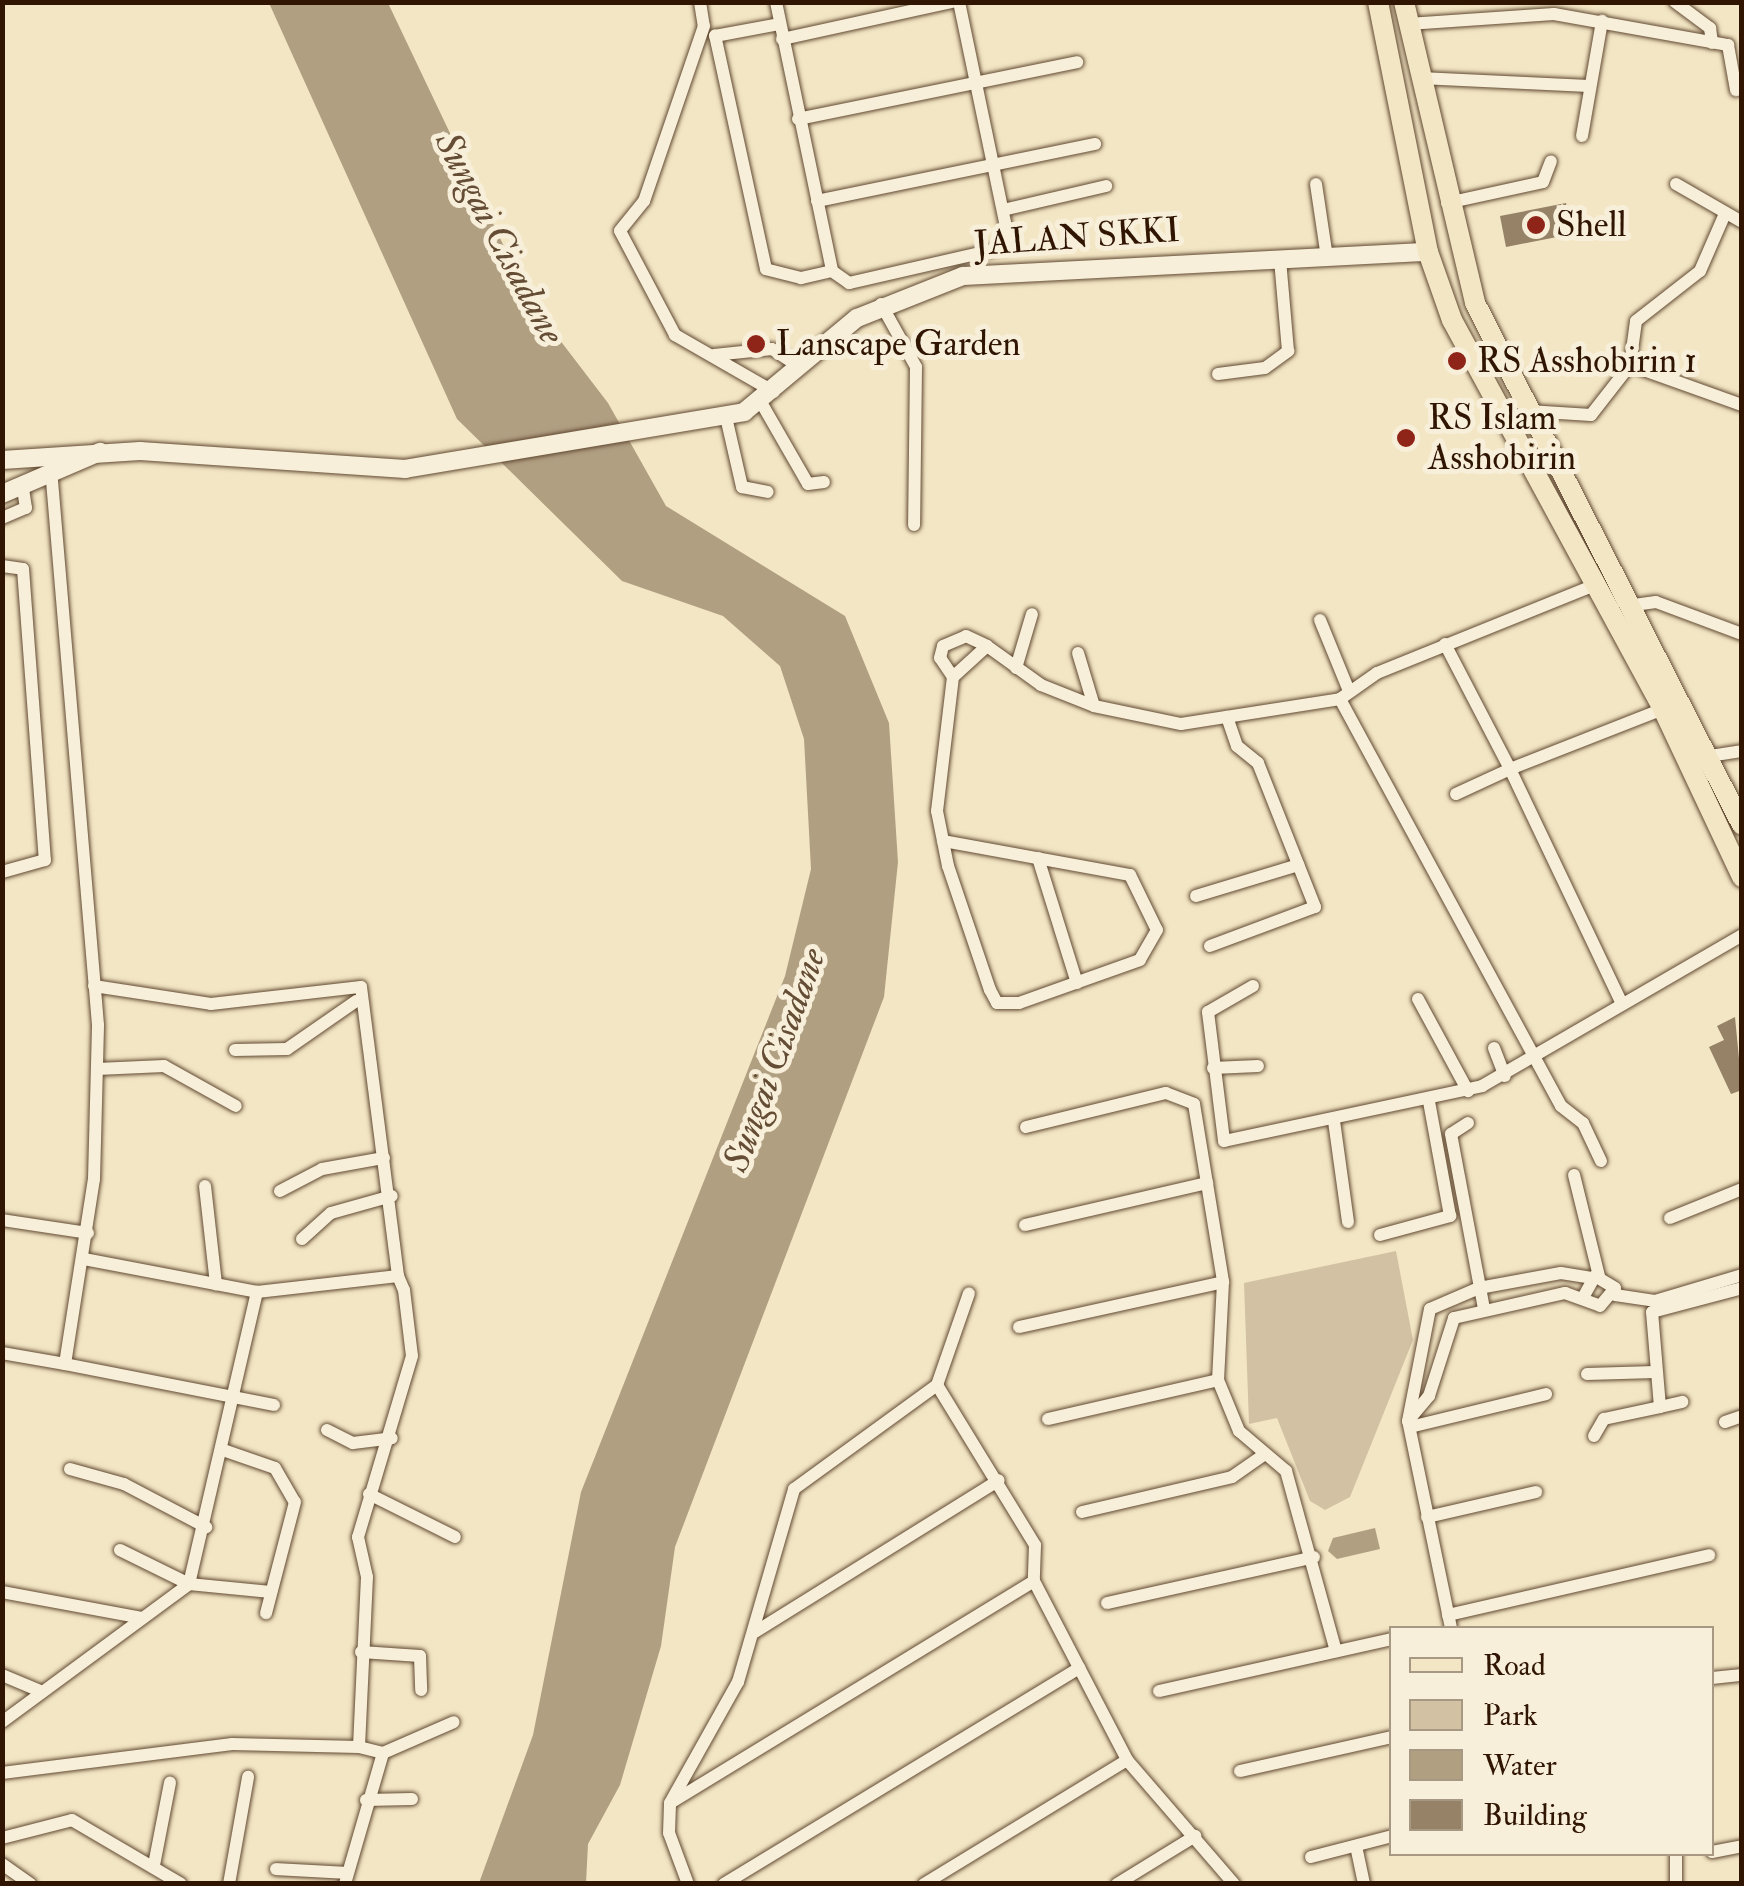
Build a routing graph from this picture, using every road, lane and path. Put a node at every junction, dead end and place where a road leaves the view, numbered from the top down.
1 (700, 2) edge
2 (776, 2) edge
3 (956, 2) edge
4 (1378, 2) edge
5 (1404, 2) edge
6 (1674, 2) edge
7 (1602, 21) junction
8 (779, 24) junction
9 (1408, 24) junction
10 (782, 39) junction
11 (1712, 42) junction
12 (1077, 62) dead end
13 (1420, 78) junction
14 (976, 86) junction
15 (1589, 86) junction
16 (1736, 90) dead end
17 (798, 119) junction
18 (1582, 136) dead end
19 (1095, 144) dead end
20 (1551, 161) dead end
21 (993, 164) junction
22 (1316, 184) dead end
23 (1676, 184) dead end
24 (1106, 186) dead end
25 (816, 201) junction
26 (1447, 203) junction
27 (1002, 210) junction
28 (1724, 216) junction
29 (1742, 222) edge
30 (1428, 252) junction
31 (1327, 258) junction
32 (1280, 260) junction
33 (832, 272) junction
34 (881, 304) junction
35 (714, 355) junction
36 (1630, 365) junction
37 (800, 367) junction
38 (1218, 374) dead end
39 (768, 398) junction
40 (1742, 404) edge
41 (1526, 411) junction
42 (720, 419) junction
43 (1539, 435) junction
44 (1516, 443) junction
45 (48, 452) junction
46 (100, 452) junction
47 (2, 460) edge
48 (52, 477) junction
49 (824, 482) dead end
50 (24, 488) junction
51 (768, 492) dead end
52 (2, 494) edge
53 (2, 518) edge
54 (914, 525) dead end
55 (2, 566) edge
56 (1597, 584) junction
57 (1634, 606) junction
58 (1032, 614) dead end
59 (1320, 620) dead end
60 (1742, 634) edge
61 (1445, 644) junction
62 (987, 646) junction
63 (1078, 653) dead end
64 (1016, 668) junction
65 (953, 677) junction
66 (1344, 695) junction
67 (1094, 706) junction
68 (1663, 709) junction
69 (1227, 717) junction
70 (1742, 751) edge
71 (1710, 756) junction
72 (1510, 770) junction
73 (1456, 794) dead end
74 (1742, 825) edge
75 (943, 840) junction
76 (1038, 858) junction
77 (1298, 865) junction
78 (2, 872) edge
79 (1742, 877) edge
80 (1196, 896) dead end
81 (1742, 935) edge
82 (1210, 946) dead end
83 (1077, 983) junction
84 (94, 986) junction
85 (1254, 986) dead end
86 (1418, 999) dead end
87 (1620, 1000) junction
88 (356, 1001) junction
89 (1494, 1048) dead end
90 (234, 1050) dead end
91 (1538, 1054) junction
92 (1258, 1066) dead end
93 (97, 1068) junction
94 (1214, 1068) junction
95 (1505, 1076) junction
96 (1468, 1090) junction
97 (1429, 1102) junction
98 (236, 1106) dead end
99 (1334, 1121) junction
100 (1468, 1123) dead end
101 (1026, 1127) dead end
102 (384, 1158) junction
103 (1600, 1161) dead end
104 (1574, 1175) dead end
105 (1207, 1183) junction
106 (205, 1186) dead end
107 (1742, 1188) edge
108 (280, 1191) dead end
109 (392, 1196) junction
110 (1670, 1218) dead end
111 (2, 1220) edge
112 (1348, 1222) dead end
113 (1025, 1225) dead end
114 (88, 1234) junction
115 (1380, 1235) dead end
116 (302, 1240) dead end
117 (84, 1259) junction
118 (1742, 1275) edge
119 (398, 1276) junction
120 (1596, 1277) junction
121 (1223, 1282) junction
122 (216, 1284) junction
123 (1479, 1288) junction
124 (1742, 1288) edge
125 (258, 1292) junction
126 (969, 1293) dead end
127 (1585, 1294) junction
128 (1615, 1295) junction
129 (1484, 1309) junction
130 (1019, 1327) dead end
131 (2, 1353) edge
132 (65, 1364) junction
133 (1655, 1372) junction
134 (1587, 1374) dead end
135 (1218, 1380) junction
136 (938, 1385) junction
137 (1546, 1394) dead end
138 (234, 1400) junction
139 (1682, 1402) dead end
140 (274, 1405) dead end
141 (1660, 1407) junction
142 (1742, 1416) edge
143 (1048, 1419) dead end
144 (1725, 1422) dead end
145 (1409, 1424) junction
146 (327, 1430) dead end
147 (1594, 1436) dead end
148 (392, 1438) junction
149 (223, 1450) junction
150 (1266, 1454) junction
151 (70, 1469) dead end
152 (999, 1480) junction
153 (1536, 1492) dead end
154 (369, 1494) junction
155 (1082, 1512) dead end
156 (1427, 1517) junction
157 (206, 1527) junction
158 (455, 1536) dead end
159 (120, 1550) dead end
160 (1710, 1555) dead end
161 (1314, 1557) junction
162 (1034, 1581) junction
163 (189, 1584) junction
164 (2, 1592) edge
165 (271, 1592) junction
166 (1107, 1603) dead end
167 (266, 1613) dead end
168 (142, 1618) junction
169 (1447, 1624) edge
170 (755, 1633) junction
171 (1389, 1640) edge
172 (1336, 1651) junction
173 (361, 1652) junction
174 (1079, 1668) junction
175 (2, 1674) edge
176 (1742, 1674) edge
177 (1714, 1678) edge
178 (421, 1690) dead end
179 (1159, 1690) dead end
180 (40, 1691) junction
181 (4, 1718) edge
182 (454, 1722) dead end
183 (1389, 1738) edge
184 (359, 1747) junction
185 (383, 1753) junction
186 (1127, 1760) junction
187 (1240, 1771) dead end
188 (2, 1773) edge
189 (248, 1778) dead end
190 (170, 1783) dead end
191 (412, 1799) dead end
192 (366, 1800) junction
193 (670, 1803) junction
194 (1194, 1836) junction
195 (1389, 1837) edge
196 (2, 1838) edge
197 (1356, 1846) junction
198 (1742, 1846) edge
199 (1714, 1852) edge
200 (1676, 1856) edge
201 (1311, 1857) dead end
202 (2, 1864) edge
203 (154, 1865) junction
204 (276, 1869) dead end
205 (346, 1878) edge
206 (31, 1884) edge
207 (181, 1884) edge
208 (230, 1884) edge
209 (688, 1884) edge
210 (724, 1884) edge
211 (924, 1884) edge
212 (1118, 1884) edge
213 (1234, 1884) edge
214 (1364, 1884) edge
215 (1676, 1884) edge

1 - 35 street
2 - 8 street
3 - 10 street
3 - 14 street
4 - 30 main road
5 - 9 main road
6 - 11 street
7 - 9 street
7 - 11 street
7 - 15 street
8 - 10 street
8 - 33 street
9 - 13 main road
10 - 17 street
11 - 16 street
12 - 14 street
13 - 15 street
13 - 26 main road
14 - 17 street
14 - 21 street
15 - 18 street
17 - 25 street
19 - 21 street
20 - 26 street
21 - 25 street
21 - 27 street
22 - 31 street
23 - 28 street
24 - 27 street
25 - 33 street
26 - 41 main road
27 - 33 street
28 - 29 street
28 - 36 street
30 - 31 main road, JALAN SKKI
30 - 44 main road
31 - 32 main road, JALAN SKKI
32 - 34 main road, JALAN SKKI
32 - 38 street
34 - 37 main road, JALAN SKKI
34 - 54 street
35 - 37 street
35 - 39 street
36 - 40 street
36 - 41 street
37 - 39 main road, JALAN SKKI
39 - 42 main road, JALAN SKKI
39 - 49 street
41 - 43 main road
42 - 46 main road, JALAN SKKI
42 - 51 street
43 - 44 main road
43 - 57 main road
44 - 56 main road
45 - 46 main road, JALAN SKKI
45 - 47 main road, JALAN SKKI
45 - 48 street
46 - 48 main road
48 - 50 main road
48 - 84 street
50 - 52 main road
50 - 53 street
55 - 78 street
56 - 61 street
56 - 68 main road
57 - 60 street
57 - 71 main road
58 - 64 street
59 - 66 street
61 - 66 street
61 - 72 street
62 - 64 street
62 - 65 street
62 - 65 street
63 - 67 street
64 - 67 street
65 - 75 street
66 - 69 street
66 - 91 street
67 - 69 street
68 - 72 street
68 - 79 main road
69 - 77 street
70 - 71 street
71 - 74 main road
72 - 73 street
72 - 87 street
75 - 76 street
75 - 83 street
76 - 83 street
76 - 83 street
77 - 80 street
77 - 82 street
81 - 87 street
84 - 88 street
84 - 93 street
85 - 94 street
86 - 96 street
87 - 91 street
88 - 90 street
88 - 102 street
89 - 95 street
91 - 95 street
91 - 103 street
92 - 94 street
93 - 98 street
93 - 114 street
94 - 99 street
95 - 96 street
96 - 97 street
97 - 99 street
97 - 115 street
99 - 112 street
100 - 123 street
101 - 105 street
102 - 108 street
102 - 109 street
104 - 120 street
105 - 113 street
105 - 121 street
106 - 122 street
107 - 110 street
109 - 116 street
109 - 119 street
111 - 114 street
114 - 117 street
117 - 122 street
117 - 132 street
118 - 128 street
119 - 125 street
119 - 148 street
120 - 123 street
120 - 127 street
120 - 128 street
121 - 130 street
121 - 135 street
122 - 125 street
123 - 129 street
123 - 145 street
124 - 133 street
125 - 138 street
126 - 136 street
127 - 128 street
127 - 129 street
129 - 145 street
131 - 132 street
132 - 138 street
133 - 134 street
133 - 141 street
135 - 143 street
135 - 150 street
136 - 152 street
136 - 170 street
137 - 145 street
138 - 140 street
138 - 149 street
139 - 141 street
141 - 147 street
142 - 144 street
145 - 156 street
146 - 148 street
148 - 154 street
149 - 157 street
149 - 165 street
150 - 155 street
150 - 161 street
151 - 157 street
152 - 162 street
152 - 170 street
153 - 156 street
154 - 158 street
154 - 173 street
156 - 169 street
157 - 163 street
159 - 163 street
160 - 169 street
161 - 166 street
161 - 172 street
162 - 174 street
162 - 193 street
163 - 165 street
163 - 168 street
164 - 168 street
165 - 167 street
168 - 180 street
170 - 193 street
171 - 172 street
172 - 179 street
173 - 178 street
173 - 184 street
174 - 186 street
174 - 210 street
175 - 180 street
176 - 177 street
180 - 181 street
182 - 185 street
183 - 187 street
184 - 185 street
184 - 188 street
185 - 192 street
186 - 194 street
186 - 211 street
189 - 208 street
190 - 203 street
191 - 192 street
192 - 205 street
193 - 209 street
194 - 212 street
194 - 213 street
195 - 197 street
196 - 203 street
197 - 201 street
197 - 214 street
198 - 199 street
200 - 215 street
202 - 206 street
203 - 207 street
204 - 205 street

